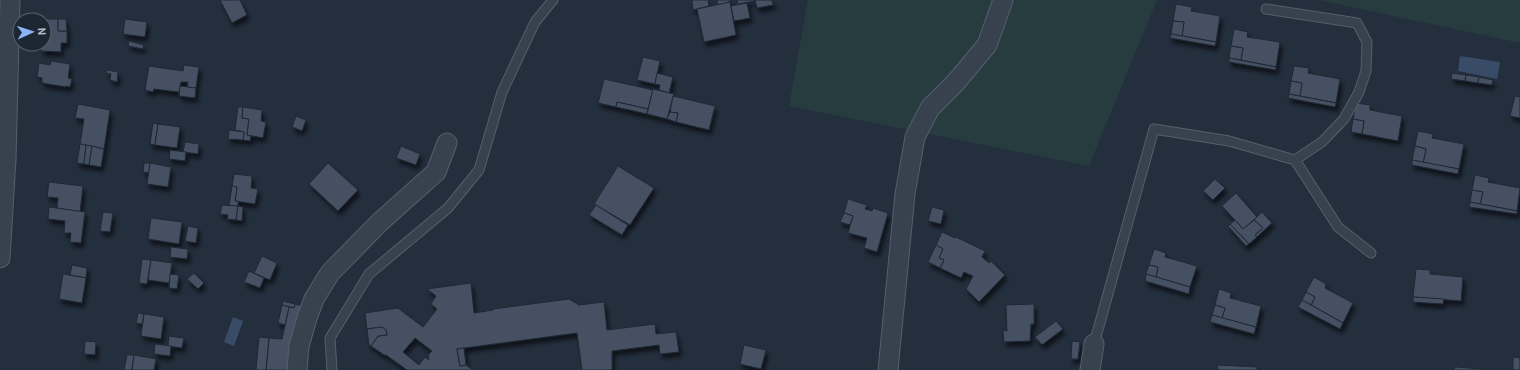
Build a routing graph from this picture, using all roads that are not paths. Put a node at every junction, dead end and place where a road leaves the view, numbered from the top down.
1 (10, 0) edge
2 (553, 0) edge
3 (1003, 0) edge
4 (1266, 10) dead end
5 (447, 143) dead end
6 (1295, 160) junction
7 (1371, 253) dead end
8 (0, 258) edge
9 (1094, 344) joint
10 (296, 370) edge
11 (332, 370) edge
12 (888, 370) edge
13 (1090, 370) edge

1 - 8 street
2 - 11 lane
3 - 12 street
4 - 6 lane
5 - 10 street
6 - 7 lane
6 - 9 lane
9 - 13 street

